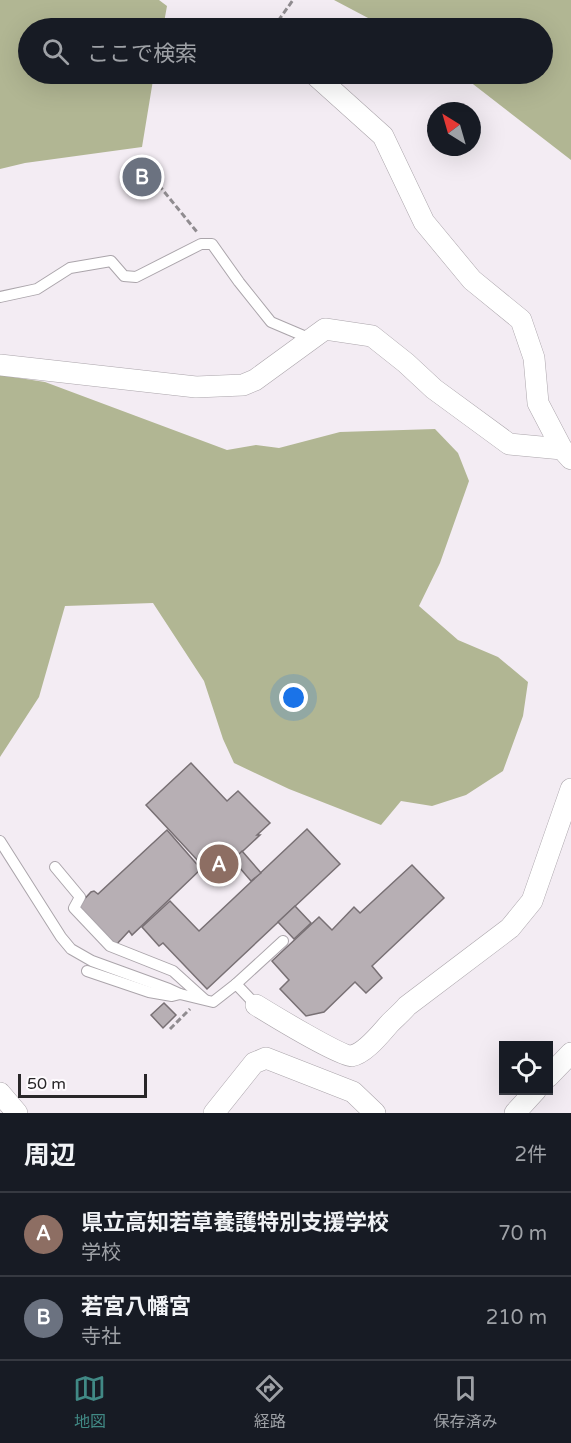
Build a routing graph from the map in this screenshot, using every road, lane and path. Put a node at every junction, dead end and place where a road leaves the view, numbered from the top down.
1 (293, 0) edge
2 (280, 18) edge
3 (325, 84) edge
4 (153, 178) dead end
5 (207, 244) junction
6 (0, 297) edge
7 (311, 340) junction
8 (0, 365) edge
9 (566, 454) edge
10 (571, 789) edge
11 (0, 841) edge
12 (55, 867) dead end
13 (283, 941) dead end
14 (87, 971) dead end
15 (236, 984) junction
16 (180, 994) junction
17 (204, 999) junction
18 (256, 1005) joint
19 (183, 1015) dead end
20 (170, 1029) dead end
21 (571, 1053) edge
22 (553, 1073) edge
23 (0, 1093) edge
24 (531, 1095) edge
25 (16, 1113) edge
26 (214, 1113) edge
27 (375, 1113) edge
28 (515, 1113) edge

1 - 2 path
3 - 9 street
4 - 5 path
5 - 6 lane
5 - 7 lane
7 - 8 street
7 - 9 street
10 - 18 street
11 - 16 lane
12 - 17 lane
13 - 15 lane
14 - 16 lane
15 - 17 lane
15 - 18 lane
16 - 17 lane
19 - 20 path
21 - 22 street
23 - 25 street
24 - 28 street
26 - 27 street

